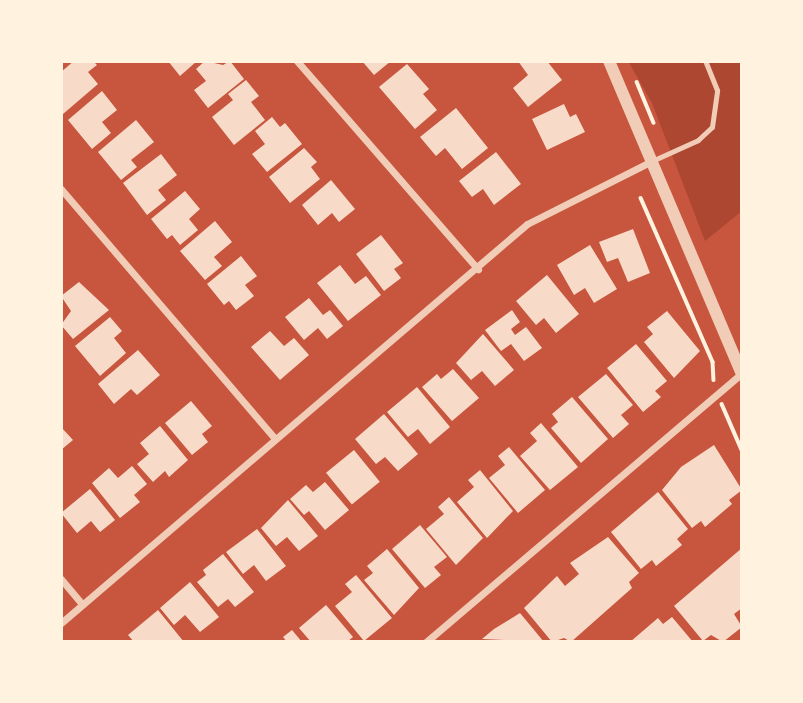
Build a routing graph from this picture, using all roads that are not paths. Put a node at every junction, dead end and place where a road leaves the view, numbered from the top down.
1 (297, 61) edge
2 (609, 61) edge
3 (705, 61) edge
4 (650, 162) junction
5 (61, 189) edge
6 (478, 269) junction
7 (742, 374) edge
8 (275, 439) junction
9 (61, 579) edge
10 (82, 604) junction
11 (61, 623) edge
12 (426, 642) edge

1 - 6 street
2 - 4 street
3 - 4 lane
4 - 6 street
4 - 7 street
5 - 8 street
6 - 8 street
7 - 12 street
8 - 10 street
9 - 10 street
10 - 11 street

